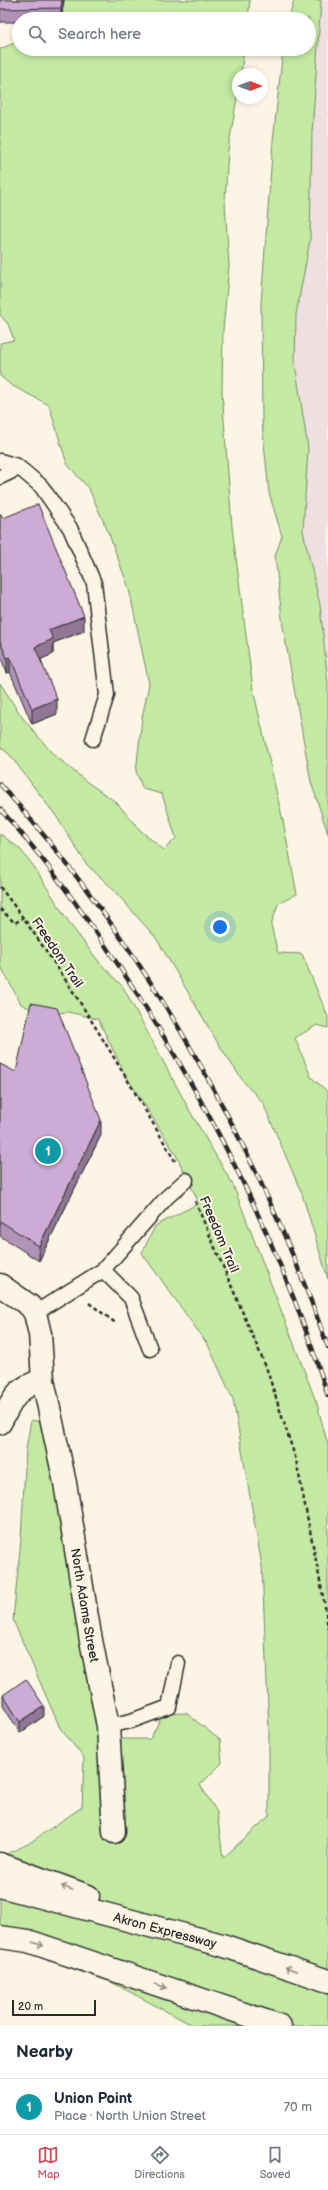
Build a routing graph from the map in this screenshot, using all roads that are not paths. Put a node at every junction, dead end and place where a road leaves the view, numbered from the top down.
1 (0, 461) edge
2 (19, 468) junction
3 (0, 477) edge
4 (93, 739) dead end
5 (186, 1180) road end
6 (103, 1270) junction
7 (0, 1286) edge
8 (34, 1313) junction
9 (150, 1349) dead end
10 (43, 1380) junction
11 (0, 1423) edge
12 (178, 1663) dead end
13 (108, 1726) junction
14 (114, 1832) dead end
15 (0, 1864) edge
16 (0, 1886) edge
17 (0, 1937) edge
18 (222, 1945) junction
19 (328, 1981) edge
20 (280, 2026) edge

1 - 2 lane
2 - 3 lane
2 - 4 lane
5 - 6 lane
6 - 8 lane
6 - 9 lane
7 - 8 main road
8 - 10 main road, North Adams Street
10 - 11 main road
10 - 13 main road, North Adams Street
12 - 13 lane
13 - 14 main road, North Adams Street
18 -> 15 main road
16 - 18 main road, Akron Expressway
17 -> 20 main road
19 -> 18 main road, Akron Expressway

